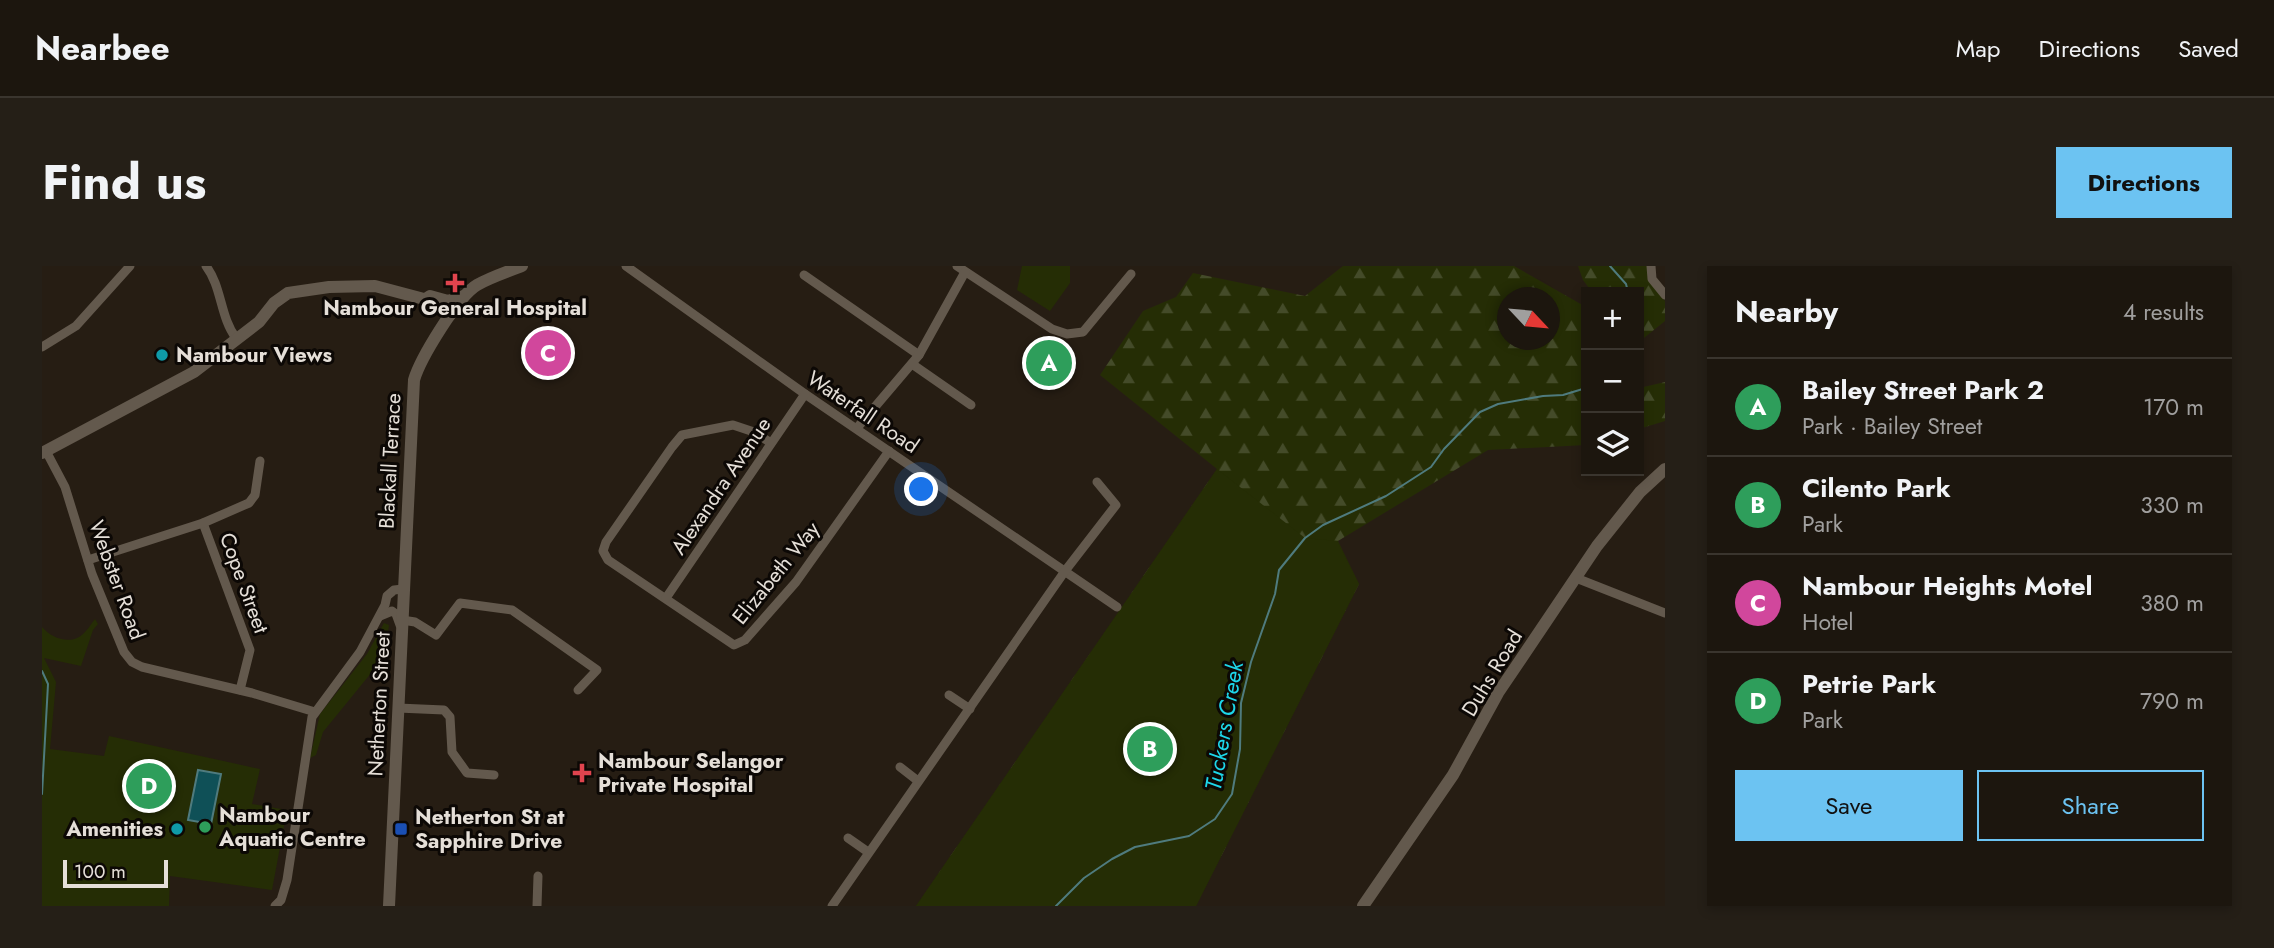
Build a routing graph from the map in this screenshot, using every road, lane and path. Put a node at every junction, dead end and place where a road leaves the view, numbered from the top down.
1 (130, 266) edge
2 (206, 266) edge
3 (522, 266) edge
4 (626, 266) edge
5 (957, 266) edge
6 (1651, 266) edge
7 (965, 272) junction
8 (1130, 274) dead end
9 (804, 275) dead end
10 (1664, 294) edge
11 (464, 296) junction
12 (424, 299) junction
13 (450, 315) junction
14 (236, 338) junction
15 (42, 346) edge
16 (919, 355) junction
17 (912, 364) junction
18 (805, 394) junction
19 (971, 405) dead end
20 (857, 428) junction
21 (771, 443) junction
22 (889, 451) junction
23 (44, 452) edge
24 (260, 461) dead end
25 (1665, 469) edge
26 (1097, 482) dead end
27 (203, 523) junction
28 (88, 560) junction
29 (1065, 571) junction
30 (1576, 578) junction
31 (403, 592) junction
32 (666, 598) junction
33 (1117, 607) dead end
34 (1665, 613) edge
35 (379, 616) junction
36 (402, 625) junction
37 (240, 690) junction
38 (578, 690) dead end
39 (949, 695) dead end
40 (398, 708) junction
41 (970, 709) junction
42 (315, 712) junction
43 (900, 767) dead end
44 (494, 775) dead end
45 (918, 781) junction
46 (848, 838) dead end
47 (868, 852) junction
48 (538, 876) dead end
49 (275, 906) edge
50 (389, 906) edge
51 (537, 906) edge
52 (832, 906) edge
53 (1363, 906) edge

1 - 15 street
2 - 14 street
3 - 11 street
4 - 18 street, Waterfall Road
5 - 7 street
6 - 10 street
7 - 8 street
7 - 16 street
9 - 16 street
11 - 12 street
11 - 13 street, Blackall Terrace
12 - 13 street
12 - 14 street
13 - 31 street, Blackall Terrace
14 - 23 street
16 - 17 street
17 - 19 street
17 - 20 street
18 - 20 street, Waterfall Road
18 - 21 street, Alexandra Avenue
20 - 22 street, Waterfall Road
21 - 32 street, Alexandra Avenue
21 - 32 street
22 - 29 street, Waterfall Road
22 - 32 street, Elizabeth Way
23 - 28 street, Webster Road
24 - 27 street
25 - 30 street, Duhs Road
26 - 29 street
27 - 28 street, Cope Street
27 - 37 street, Cope Street
28 - 37 street, Webster Road
29 - 33 street, Waterfall Road
29 - 41 street
30 - 34 street
30 - 53 street, Duhs Road
31 - 35 street
31 - 36 street, Netherton Street
35 - 36 street
35 - 42 street
36 - 38 street
36 - 40 street, Netherton Street
37 - 42 street, Webster Road
39 - 41 street
40 - 44 street
40 - 50 street, Netherton Street
41 - 45 street
42 - 49 street
43 - 45 street
45 - 47 street
46 - 47 street
47 - 52 street
48 - 51 street

